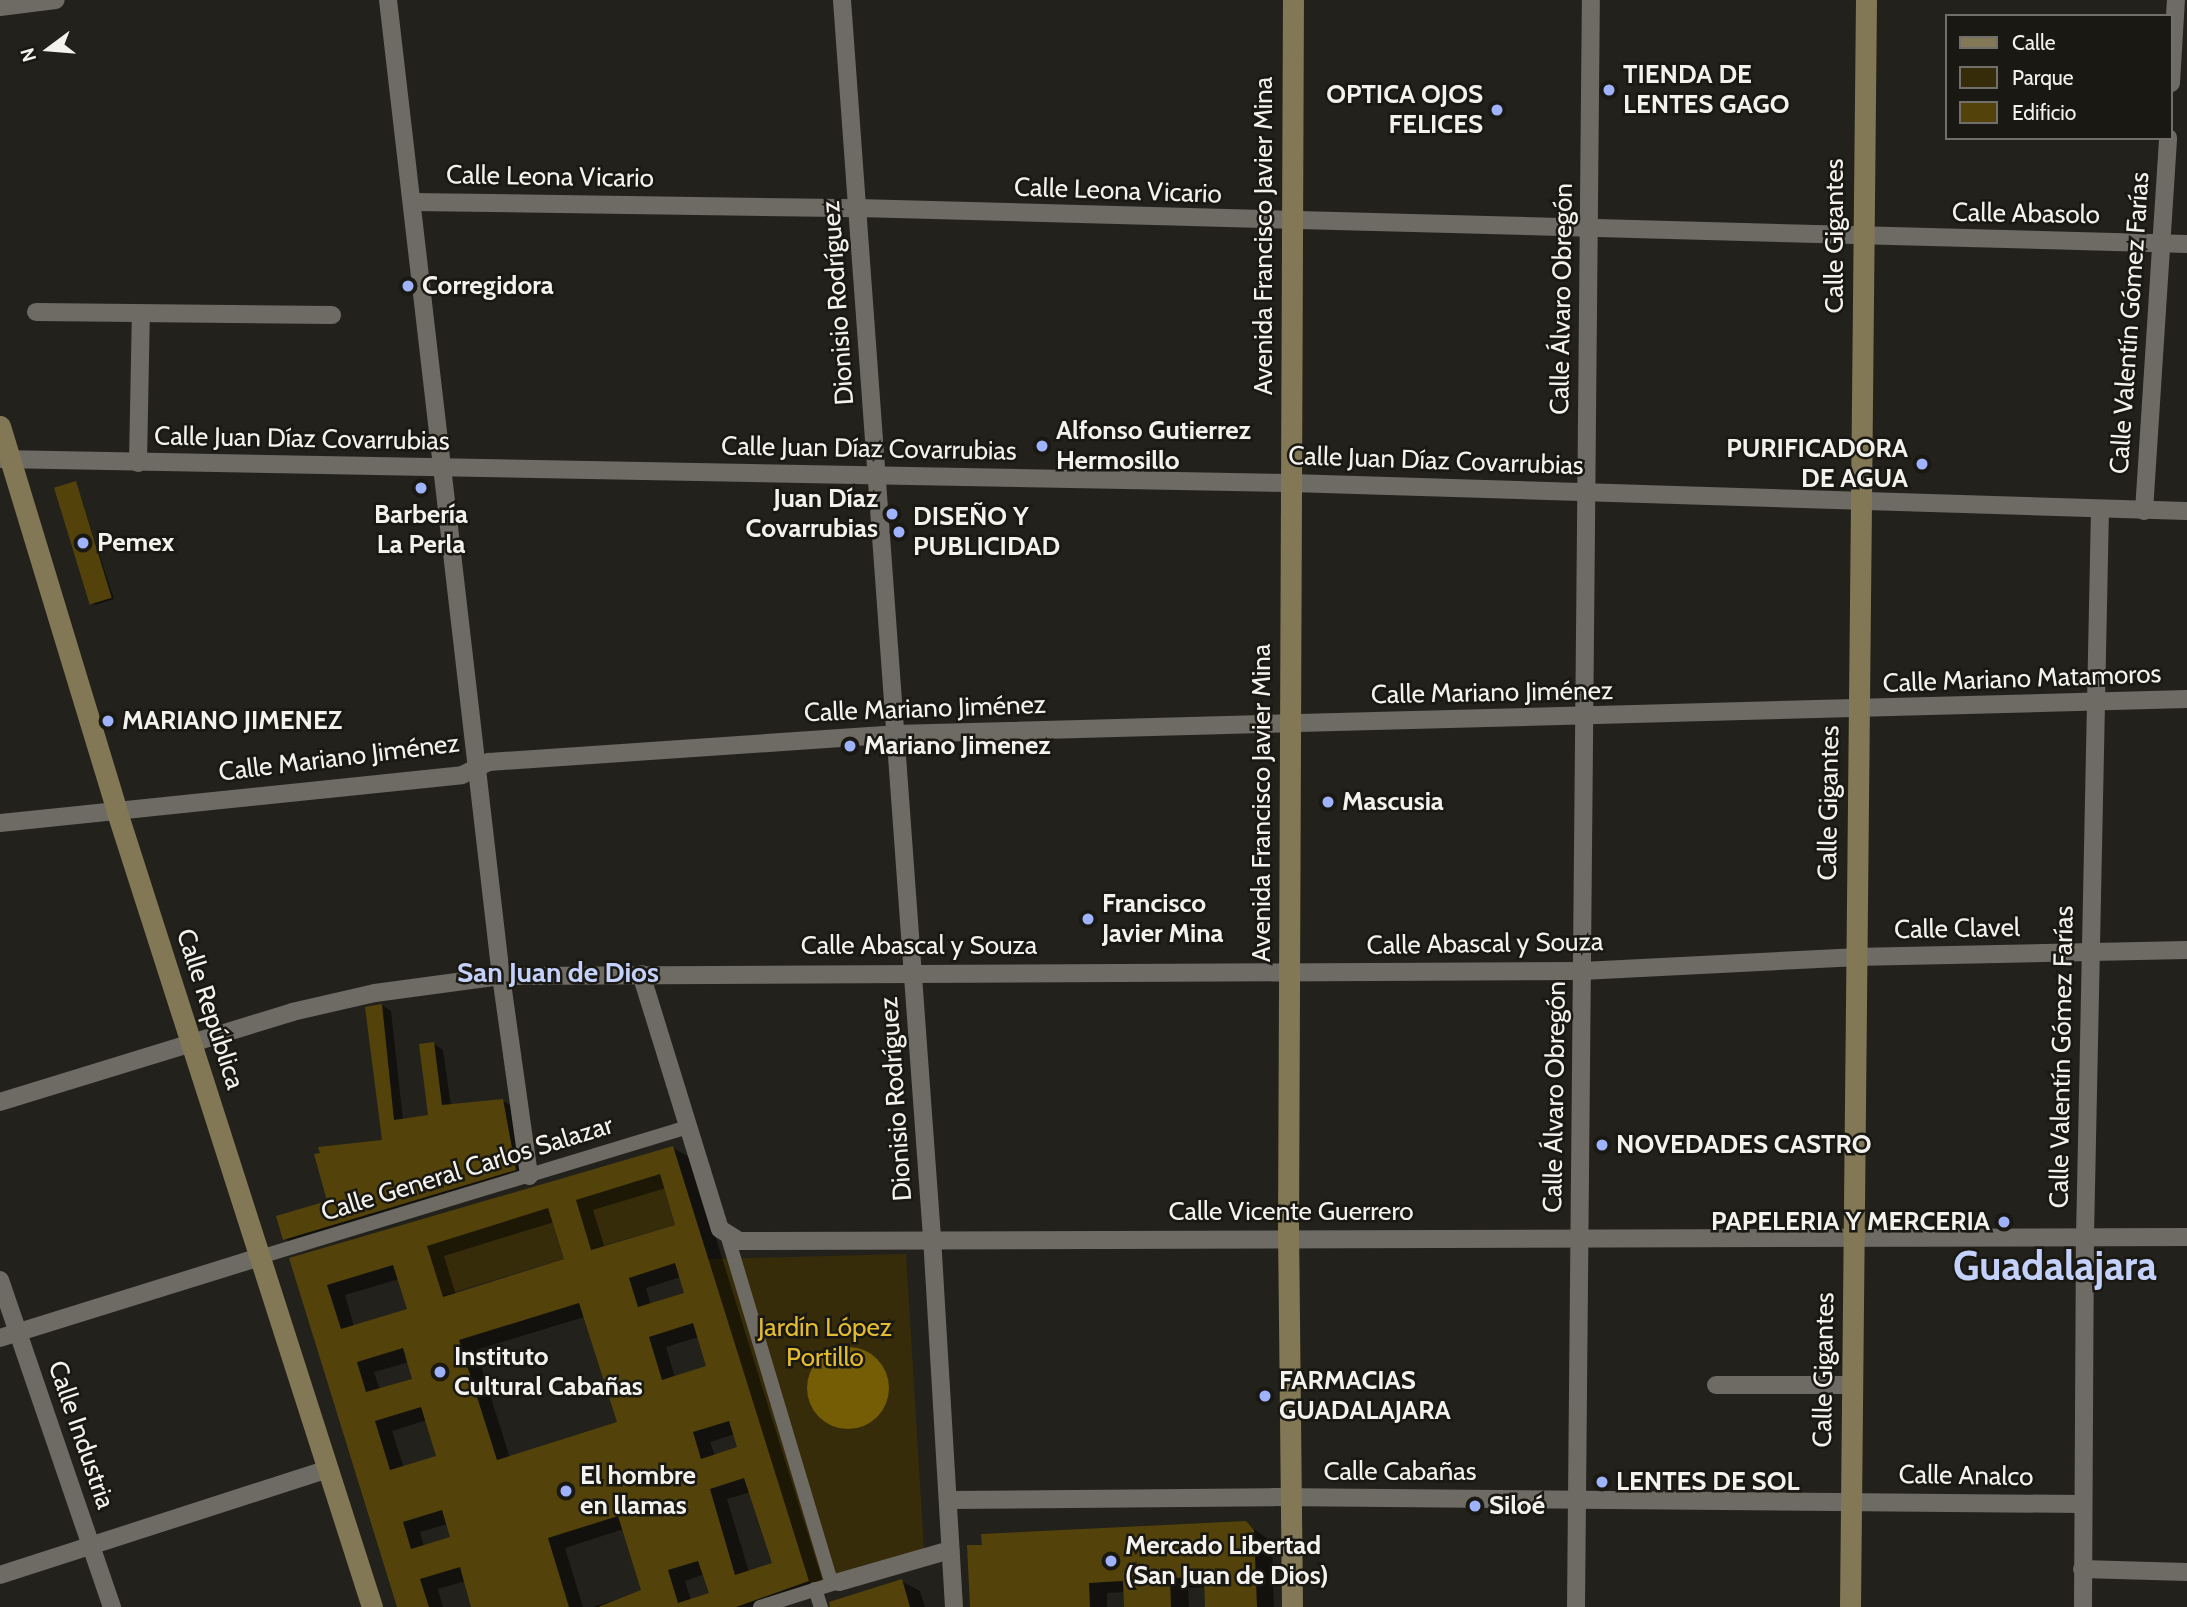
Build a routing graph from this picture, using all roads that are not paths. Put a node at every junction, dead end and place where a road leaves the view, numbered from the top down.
1 (56, 0) edge
2 (388, 0) edge
3 (842, 0) edge
4 (1293, 0) edge
5 (1591, 0) edge
6 (1866, 0) edge
7 (2176, 0) edge
8 (0, 7) edge
9 (2173, 50) edge
10 (2168, 140) edge
11 (412, 202) junction
12 (858, 208) junction
13 (1292, 223) junction
14 (1589, 227) junction
15 (1863, 237) junction
16 (2161, 243) junction
17 (2187, 244) edge
18 (36, 312) dead end
19 (141, 313) junction
20 (332, 315) dead end
21 (0, 426) edge
22 (5, 459) edge
23 (138, 463) junction
24 (441, 468) junction
25 (876, 476) junction
26 (1291, 482) junction
27 (1586, 493) junction
28 (1863, 502) junction
29 (2100, 509) junction
30 (2144, 510) junction
31 (2187, 511) edge
32 (2187, 699) edge
33 (2096, 701) junction
34 (1859, 710) junction
35 (1584, 716) junction
36 (1290, 724) junction
37 (895, 734) junction
38 (476, 769) junction
39 (116, 809) junction
40 (0, 822) edge
41 (2187, 950) edge
42 (2090, 952) junction
43 (1854, 957) junction
44 (1582, 971) junction
45 (912, 972) junction
46 (1289, 972) junction
47 (641, 974) junction
48 (501, 976) junction
49 (192, 1043) junction
50 (0, 1102) edge
51 (689, 1127) junction
52 (529, 1176) junction
53 (932, 1237) junction
54 (1580, 1237) junction
55 (1854, 1237) junction
56 (2085, 1237) junction
57 (2187, 1237) edge
58 (728, 1238) junction
59 (1287, 1239) junction
60 (260, 1257) junction
61 (0, 1280) edge
62 (18, 1333) junction
63 (0, 1338) edge
64 (1716, 1385) dead end
65 (1851, 1385) junction
66 (328, 1469) junction
67 (1288, 1497) junction
68 (1577, 1499) junction
69 (948, 1500) junction
70 (1850, 1501) junction
71 (2082, 1504) junction
72 (91, 1545) junction
73 (950, 1550) junction
74 (2082, 1569) junction
75 (2187, 1572) edge
76 (0, 1575) edge
77 (834, 1580) junction
78 (815, 1589) junction
79 (112, 1607) edge
80 (372, 1607) edge
81 (760, 1607) edge
82 (821, 1607) edge
83 (954, 1607) edge
84 (1292, 1607) edge
85 (1576, 1607) edge
86 (1850, 1607) edge
87 (2083, 1607) edge

1 - 8 street
2 - 11 street
3 - 12 street, Dionisio Rodríguez
4 - 13 main road, Avenida Francisco Javier Mina
5 - 14 street, Calle Álvaro Obregón
6 - 15 main road, Calle Gigantes
7 - 9 street
10 - 16 street, Calle Valentín Gómez Farías
11 - 12 street, Calle Leona Vicario
11 - 24 street
12 - 13 street, Calle Leona Vicario
12 - 25 street, Dionisio Rodríguez
13 - 14 street, Calle Leona Vicario
13 - 26 main road, Avenida Francisco Javier Mina
14 - 15 street, Calle Leona Vicario
14 - 27 street, Calle Álvaro Obregón
15 - 16 street, Calle Abasolo
15 - 28 main road, Calle Gigantes
16 - 17 street, Calle Abasolo
16 - 30 street, Calle Valentín Gómez Farías
18 - 19 street
19 - 20 street
19 - 23 street
21 - 22 main road, Calle República
22 - 23 street, Calle Juan Díaz Covarrubias
22 - 39 main road, Calle República
23 - 24 street, Calle Juan Díaz Covarrubias
24 - 25 street, Calle Juan Díaz Covarrubias
24 - 38 street
25 - 26 street, Calle Juan Díaz Covarrubias
25 - 37 street, Dionisio Rodríguez
26 - 27 street, Calle Juan Díaz Covarrubias
26 - 36 main road, Avenida Francisco Javier Mina
27 - 28 street, Calle Juan Díaz Covarrubias
27 - 35 street, Calle Álvaro Obregón
28 - 29 street, Calle Juan Díaz Covarrubias
28 - 34 main road, Calle Gigantes
29 - 30 street, Calle Juan Díaz Covarrubias
29 - 33 street, Calle Valentín Gómez Farías
30 - 31 street, Calle Juan Díaz Covarrubias
32 - 33 street, Calle Mariano Matamoros
33 - 34 street, Calle Mariano Matamoros
33 - 42 street, Calle Valentín Gómez Farías
34 - 35 street, Calle Mariano Jiménez
34 - 43 main road, Calle Gigantes
35 - 36 street, Calle Mariano Jiménez
35 - 44 street, Calle Álvaro Obregón
36 - 37 street, Calle Mariano Jiménez
36 - 46 main road, Avenida Francisco Javier Mina
37 - 38 street, Calle Mariano Jiménez
37 - 45 street, Dionisio Rodríguez
38 - 39 street, Calle Mariano Jiménez
38 - 48 street
39 - 40 street, Calle Mariano Jiménez
39 - 49 main road, Calle República
41 - 42 street, Calle Clavel
42 - 43 street, Calle Clavel
42 - 56 street, Calle Valentín Gómez Farías
43 - 44 street, Calle Abascal y Souza
43 - 55 main road, Calle Gigantes
44 - 46 street, Calle Abascal y Souza
44 - 54 street, Calle Álvaro Obregón
45 - 46 street, Calle Abascal y Souza
45 - 47 street, Calle Abascal y Souza
45 - 53 street, Dionisio Rodríguez
46 - 59 main road, Avenida Francisco Javier Mina
47 - 48 street, Calle Abascal y Souza
47 - 51 street
48 - 49 street, Calle Abascal y Souza
48 - 52 street
49 - 50 street, Calle Abascal y Souza
49 - 60 main road, Calle República
51 - 52 street, Calle General Carlos Salazar
51 - 58 street
52 - 60 street, Calle General Carlos Salazar
53 - 58 street, Calle Vicente Guerrero
53 - 59 street, Calle Vicente Guerrero
53 - 69 street, Dionisio Rodríguez
54 - 55 street, Calle Vicente Guerrero
54 - 59 street, Calle Vicente Guerrero
54 - 68 street, Calle Álvaro Obregón
55 - 56 street, Calle Vicente Guerrero
55 - 65 main road, Calle Gigantes
56 - 57 street, Calle Vicente Guerrero
56 - 71 street, Calle Valentín Gómez Farías
58 - 77 street
59 - 67 main road, Avenida Francisco Javier Mina
60 - 62 street
60 - 66 main road, Calle República
61 - 62 street, Calle Industria
62 - 63 street
62 - 72 street, Calle Industria
64 - 65 street
65 - 70 main road, Calle Gigantes
66 - 72 street
66 - 80 main road, Calle República
67 - 68 street, Calle Cabañas
67 - 69 street, Calle Cabañas
67 - 84 main road, Avenida Francisco Javier Mina
68 - 70 street, Calle Cabañas
68 - 85 street, Calle Álvaro Obregón
69 - 73 street, Dionisio Rodríguez
70 - 71 street, Calle Analco
70 - 86 main road, Calle Gigantes
71 - 74 street, Calle Valentín Gómez Farías
72 - 76 street
72 - 79 street, Calle Industria
73 - 77 street
73 - 83 street, Dionisio Rodríguez
74 - 75 street
74 - 87 street, Calle Valentín Gómez Farías
77 - 78 street
78 - 81 street
78 - 82 street

